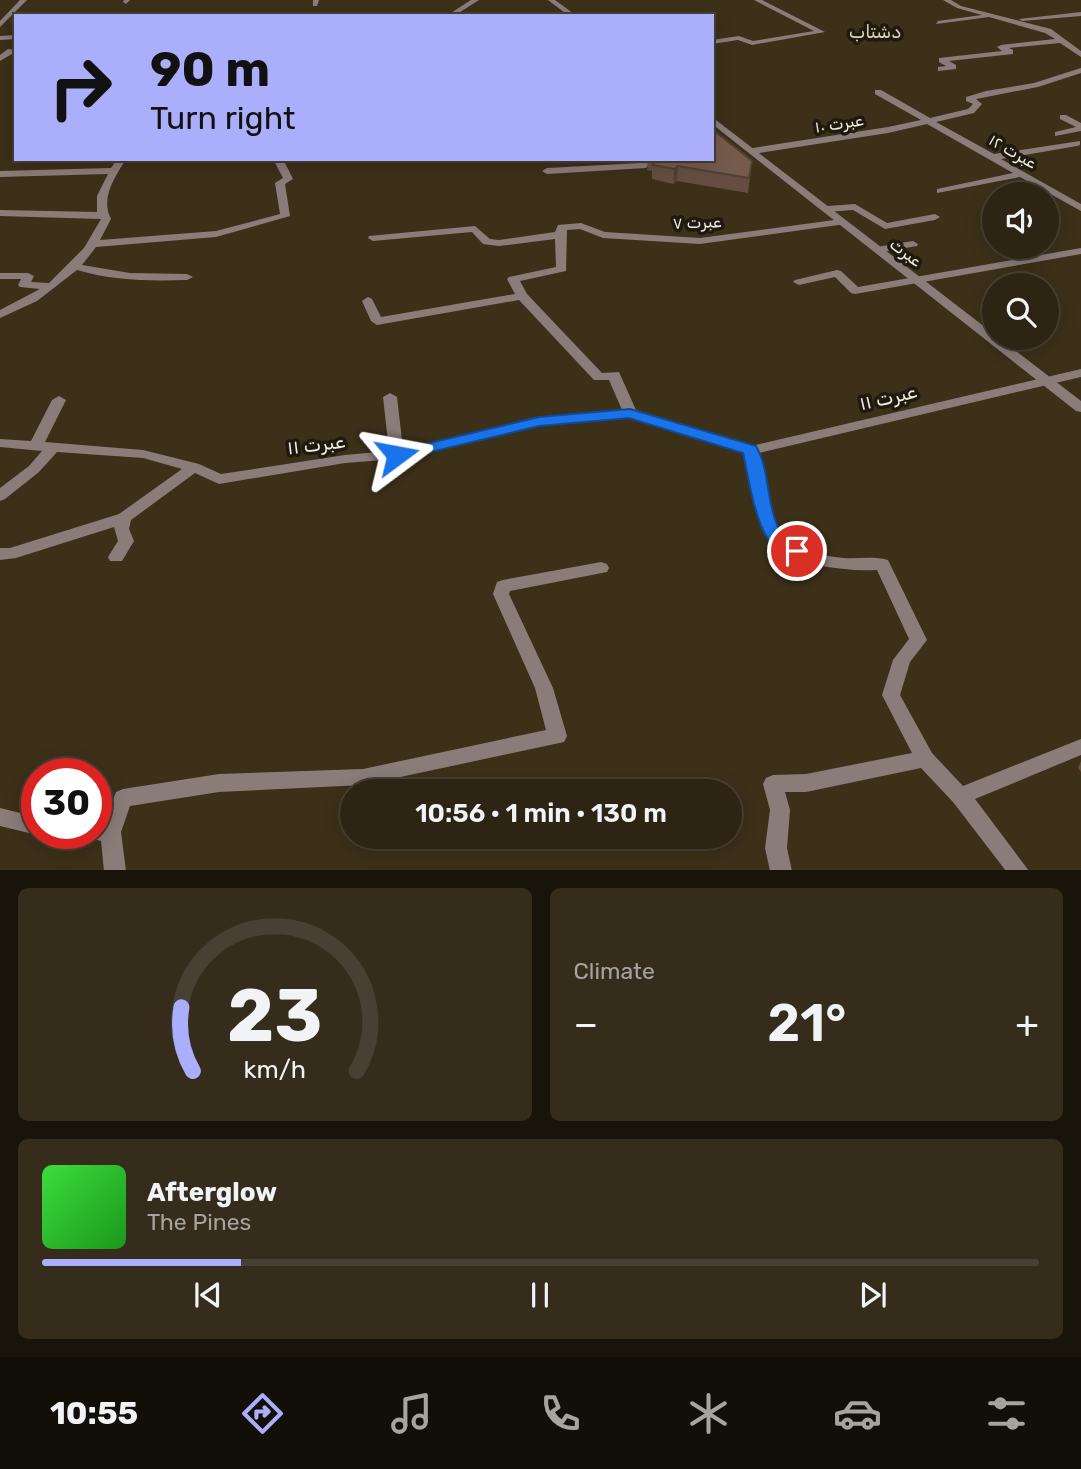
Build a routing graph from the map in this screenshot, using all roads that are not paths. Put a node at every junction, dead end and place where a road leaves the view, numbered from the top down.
1 (24, 0) edge
2 (476, 0) edge
3 (551, 0) edge
4 (757, 0) edge
5 (946, 0) edge
6 (452, 14) edge
7 (571, 14) edge
8 (1081, 14) edge
9 (994, 16) junction
10 (1010, 20) junction
11 (1081, 21) edge
12 (0, 22) edge
13 (938, 23) dead end
14 (1066, 25) dead end
15 (1054, 27) dead end
16 (1041, 28) junction
17 (714, 31) edge
18 (729, 39) junction
19 (1062, 41) junction
20 (714, 42) edge
21 (0, 45) edge
22 (14, 52) edge
23 (1081, 55) edge
24 (0, 59) edge
25 (941, 69) dead end
26 (1081, 70) edge
27 (878, 92) dead end
28 (1063, 117) dead end
29 (929, 121) junction
30 (716, 125) edge
31 (1081, 127) edge
32 (1079, 144) edge
33 (753, 150) junction
34 (994, 157) junction
35 (121, 161) edge
36 (279, 161) edge
37 (646, 161) edge
38 (547, 171) dead end
39 (114, 172) junction
40 (0, 174) edge
41 (1022, 174) junction
42 (940, 191) dead end
43 (1081, 194) edge
44 (1063, 197) junction
45 (1081, 208) edge
46 (827, 209) junction
47 (0, 213) edge
48 (102, 215) junction
49 (934, 218) dead end
50 (842, 222) junction
51 (559, 235) junction
52 (373, 238) dead end
53 (93, 244) junction
54 (913, 244) dead end
55 (877, 250) junction
56 (1081, 251) edge
57 (75, 266) junction
58 (0, 276) edge
59 (187, 277) dead end
60 (918, 281) junction
61 (799, 282) dead end
62 (49, 286) junction
63 (522, 296) junction
64 (368, 301) dead end
65 (0, 313) edge
66 (1080, 374) edge
67 (1044, 379) junction
68 (390, 397) dead end
69 (59, 400) dead end
70 (1081, 408) edge
71 (630, 414) junction
72 (0, 443) edge
73 (35, 447) junction
74 (52, 448) junction
75 (751, 450) junction
76 (397, 455) junction
77 (194, 467) junction
78 (0, 496) edge
79 (124, 518) junction
80 (0, 554) edge
81 (116, 557) dead end
82 (601, 568) dead end
83 (1081, 747) edge
84 (925, 760) junction
85 (960, 796) junction
86 (0, 817) edge
87 (112, 818) edge
88 (21, 822) edge
89 (109, 849) edge
90 (115, 870) edge
91 (781, 870) edge
92 (1019, 870) edge

1 - 12 street
2 - 6 street
3 - 7 street
4 - 18 street
5 - 9 street
8 - 10 street
9 - 10 street
9 - 13 street
10 - 16 street
11 - 14 street
15 - 16 street
16 - 19 street
17 - 18 street
18 - 20 street
19 - 23 street
19 - 25 street
21 - 22 street
22 - 24 street
26 - 29 street, عبرت ۱۰
27 - 29 street, عبرت ۱۲
28 - 31 street
29 - 33 street, عبرت ۱۰
29 - 34 street, عبرت ۱۲
30 - 33 street, عبرت
31 - 32 street
32 - 34 street
33 - 46 street, عبرت
34 - 41 street, عبرت ۱۲
35 - 39 street
36 - 53 street
37 - 38 street
39 - 40 street
39 - 48 street
41 - 42 street
41 - 44 street, عبرت ۱۲
43 - 44 street
44 - 45 street, عبرت ۱۲
46 - 49 street
46 - 50 street, عبرت
47 - 48 street
48 - 53 street
50 - 51 street, عبرت ۷
50 - 55 street, عبرت
51 - 52 street
51 - 63 street
53 - 57 street
54 - 55 street
55 - 60 street, عبرت
56 - 60 street
57 - 59 street
57 - 62 street
58 - 62 street
60 - 61 street
60 - 67 street, عبرت
62 - 65 street
63 - 64 street
63 - 71 street
66 - 67 street, عبرت ۱۱
67 - 70 street, عبرت
67 - 75 street, عبرت ۱۱
68 - 76 street
69 - 73 street
71 - 75 street, عبرت ۱۱
71 - 76 street, عبرت ۱۱
72 - 73 street, عبرت ۱۱
73 - 74 street, عبرت ۱۱
74 - 77 street, عبرت ۱۱
74 - 78 street
75 - 84 street
76 - 77 street, عبرت ۱۱
77 - 79 street
79 - 80 street
79 - 81 street
82 - 87 street
83 - 85 street
84 - 85 street
84 - 91 street
85 - 92 street
86 - 88 street
89 - 90 street

